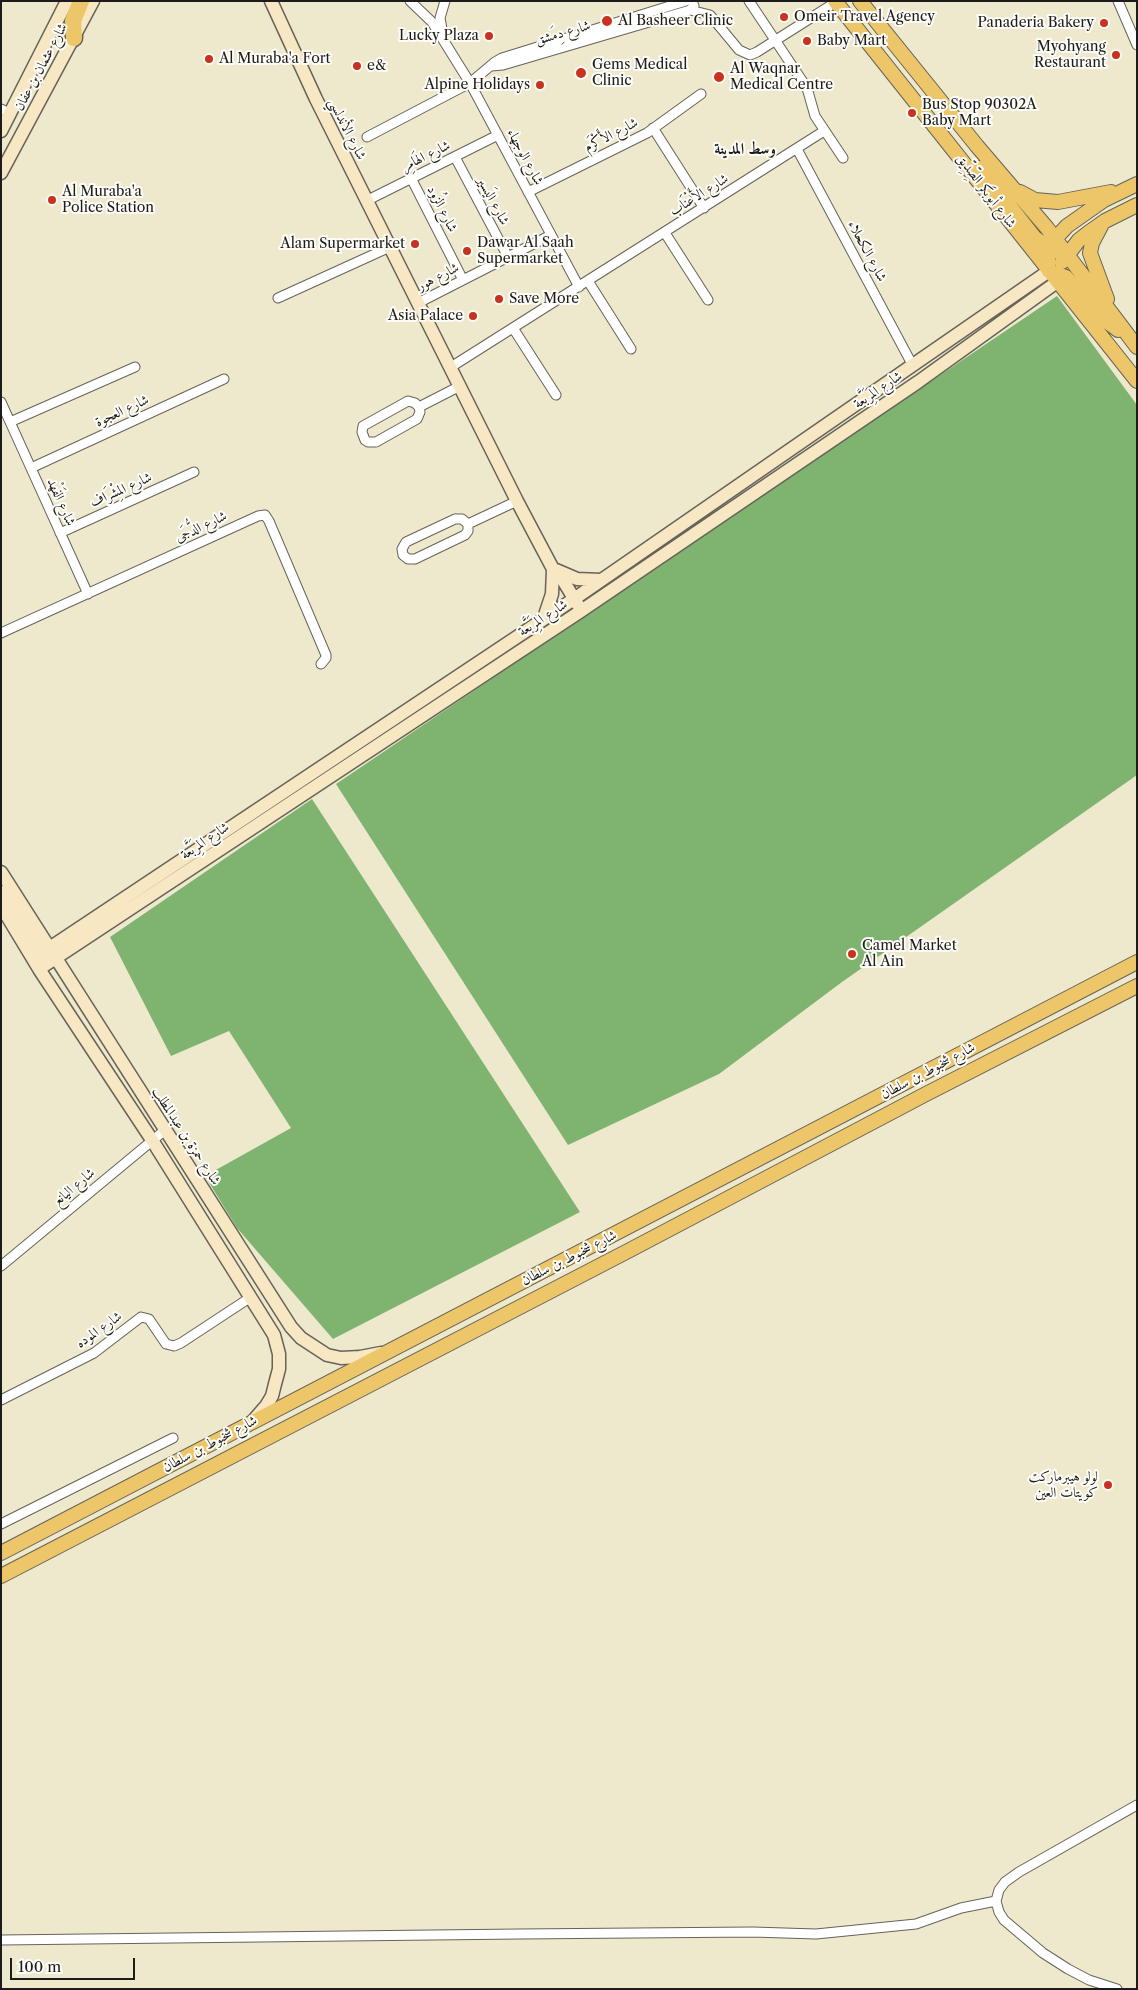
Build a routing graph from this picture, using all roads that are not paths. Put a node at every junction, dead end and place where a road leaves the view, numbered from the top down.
1 (67, 1) edge
2 (81, 1) edge
3 (93, 1) edge
4 (271, 1) edge
5 (278, 1) edge
6 (410, 1) edge
7 (445, 1) edge
8 (749, 1) edge
9 (860, 1) edge
10 (1118, 1) edge
11 (835, 2) edge
12 (690, 4) edge
13 (281, 23) junction
14 (74, 38) junction
15 (445, 41) junction
16 (774, 41) junction
17 (1137, 45) edge
18 (470, 83) junction
19 (701, 94) dead end
20 (6, 112) edge
21 (653, 128) junction
22 (1, 131) edge
23 (824, 131) junction
24 (498, 135) junction
25 (366, 137) dead end
26 (952, 146) junction
27 (796, 149) junction
28 (455, 157) junction
29 (843, 158) dead end
30 (1, 173) edge
31 (411, 178) junction
32 (1137, 184) edge
33 (1015, 189) junction
34 (1121, 190) junction
35 (528, 192) junction
36 (366, 201) junction
37 (1137, 205) edge
38 (704, 208) junction
39 (1104, 221) junction
40 (665, 233) junction
41 (551, 235) junction
42 (1052, 244) junction
43 (390, 246) junction
44 (1067, 255) junction
45 (508, 257) junction
46 (1055, 276) junction
47 (463, 280) junction
48 (588, 281) junction
49 (579, 287) junction
50 (278, 298) dead end
51 (708, 300) dead end
52 (418, 303) junction
53 (1116, 320) junction
54 (513, 328) junction
55 (1127, 334) junction
56 (1137, 347) edge
57 (630, 349) dead end
58 (913, 366) junction
59 (134, 367) dead end
60 (451, 367) junction
61 (224, 380) dead end
62 (1137, 381) edge
63 (460, 386) junction
64 (556, 395) dead end
65 (1, 402) edge
66 (418, 407) junction
67 (10, 422) junction
68 (31, 468) junction
69 (194, 472) dead end
70 (517, 501) junction
71 (468, 524) junction
72 (60, 533) junction
73 (553, 569) junction
74 (602, 580) junction
75 (88, 594) junction
76 (571, 600) junction
77 (578, 612) junction
78 (544, 618) junction
79 (1, 633) edge
80 (321, 664) dead end
81 (1, 872) edge
82 (1, 892) edge
83 (1, 906) edge
84 (44, 957) junction
85 (1137, 962) edge
86 (1137, 986) edge
87 (165, 1130) junction
88 (152, 1140) junction
89 (1, 1266) edge
90 (251, 1297) junction
91 (386, 1352) junction
92 (1, 1400) edge
93 (250, 1423) junction
94 (173, 1438) dead end
95 (1, 1524) edge
96 (1, 1553) edge
97 (1, 1576) edge
98 (1137, 1805) edge
99 (996, 1901) junction
100 (1, 1940) edge
101 (1117, 1989) edge

1 - 20 street, شارع عثمان بن عفان
2 - 14 highway
3 - 14 street, شارع عثمان بن عفان
4 - 13 street, شارع الأندلسي
5 - 13 street, شارع الأندلسي
6 - 15 street, شارع الوجهاء
7 - 15 street, شارع الوجهاء
8 - 16 street
9 - 33 main road, شارع أبوبَكر الصِّدِّيق
10 - 17 street
11 - 16 street
11 - 26 main road, شارع أبوبَكر الصِّدِّيق
12 - 16 street
12 - 18 street, شارع دِمَشق
13 - 36 street, شارع الأندلسي
14 - 30 street, شارع عثمان بن عفان
15 - 18 street, شارع الوجهاء
16 - 23 street
18 - 24 street, شارع الوجهاء
18 - 25 street, شارع دِمَشق
19 - 21 street, شارع الأَكْرَم
20 - 22 street, شارع عثمان بن عفان
21 - 35 street, شارع الأَكْرَم
21 - 38 street
23 - 27 street, شارع الأَعْنَاب
23 - 29 street
24 - 28 street, شارع الهَامِر
24 - 35 street, شارع الوجهاء
26 - 42 main road
26 - 46 main road, شارع أبوبَكر الصِّدِّيق
27 - 38 street, شارع الأَعْنَاب
27 - 58 street, شارع الكحلاء
28 - 31 street, شارع الهَامِر
28 - 45 street, شارع اليَسير
31 - 36 street, شارع الهَامِر
31 - 47 street, شارع الزُود
32 - 34 main road
33 - 34 main road
33 - 42 main road, شارع أبوبَكر الصِّدِّيق
34 - 42 main road
35 - 41 street, شارع الوجهاء
36 - 43 street, شارع الأندلسي
37 - 39 main road
38 - 40 street, شارع الأَعْنَاب
39 - 44 main road
39 - 53 main road
40 - 48 street, شارع الأَعْنَاب
40 - 51 street, شارع الأَعْنَاب
41 - 45 street, شارع هور
41 - 49 street, شارع الوجهاء
42 - 44 main road, شارع أبوبَكر الصِّدِّيق
42 - 46 main road
43 - 50 street
43 - 52 street, شارع الأندلسي
44 - 46 main road
44 - 53 main road, شارع أبوبَكر الصِّدِّيق
45 - 47 street, شارع هور
46 - 55 main road
46 - 58 street, شارع المِرَبَّعة
46 - 62 main road, شارع أبوبَكر الصِّدِّيق
46 - 77 street, شارع المِرَبَّعة
47 - 52 street, شارع هور
48 - 49 street, شارع الأَعْنَاب
48 - 57 street
49 - 54 street, شارع الأَعْنَاب
52 - 60 street, شارع الأندلسي
53 - 55 main road, شارع أبوبَكر الصِّدِّيق
54 - 60 street, شارع الأَعْنَاب
54 - 64 street
55 - 56 main road, شارع أبوبَكر الصِّدِّيق
58 - 74 street, شارع المِرَبَّعة
59 - 67 street
60 - 63 street, شارع الأندلسي
61 - 68 street, شارع العجوة
63 - 66 street
63 - 70 street, شارع الأندلسي
65 - 67 street, شارع الفَهْد
66 - 66 street
67 - 68 street, شارع الفَهْد
68 - 72 street, شارع الفَهْد
69 - 72 street, شارع المِشْرَاف
70 - 71 street
70 - 73 street, شارع الأندلسي
71 - 71 street
72 - 75 street, شارع الفَهْد
73 - 74 street
73 - 76 street, شارع الأندلسي
73 - 78 street
74 - 76 street, شارع المِرَبَّعة
75 - 79 street, شارع الدُّجَى
75 - 80 street, شارع الدُّجَى
76 - 77 street, شارع الأندلسي
76 - 78 street, شارع المِرَبَّعة
77 - 84 street, شارع المِرَبَّعة
78 - 84 street, شارع المِرَبَّعة
81 - 84 street, شارع حمزة بن عبدالمطلب
82 - 84 street
83 - 84 street, شارع حمزة بن عبدالمطلب
84 - 87 street, شارع حمزة بن عبدالمطلب
84 - 88 street, شارع حمزة بن عبدالمطلب
85 - 91 main road, شارع شخبوط بن سلطان
86 - 97 main road, شارع شخبوط بن سلطان
87 - 88 street, شارع اليانع
87 - 91 street, شارع حمزة بن عبدالمطلب
88 - 89 street, شارع اليانع
88 - 90 street, شارع حمزة بن عبدالمطلب
90 - 92 street, شارع الموده
90 - 93 street, شارع حمزة بن عبدالمطلب
91 - 93 main road, شارع شخبوط بن سلطان
93 - 96 main road, شارع شخبوط بن سلطان
94 - 95 street
98 - 99 street
99 - 100 street
99 - 101 street

